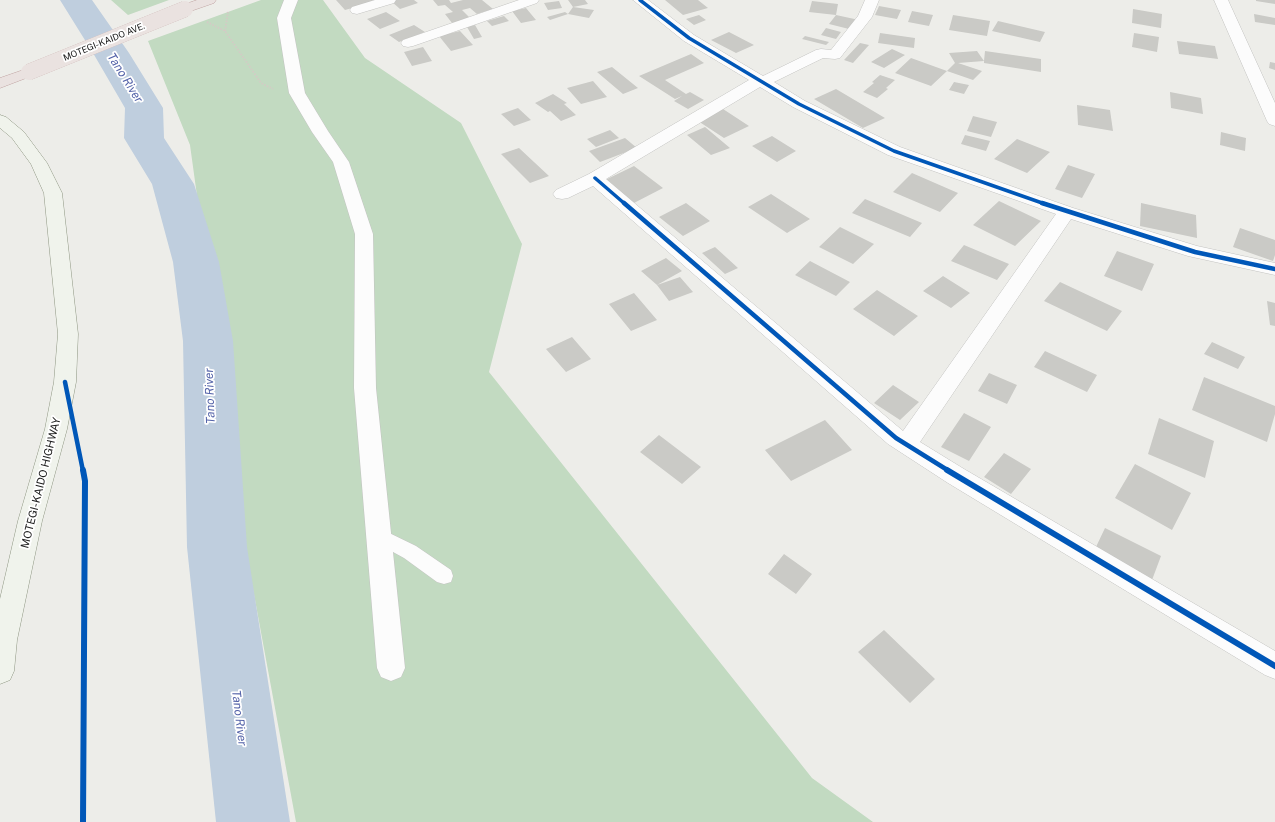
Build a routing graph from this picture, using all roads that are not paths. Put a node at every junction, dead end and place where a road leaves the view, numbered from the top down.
1 (209, 0) edge
2 (291, 0) edge
3 (389, 0) edge
4 (532, 0) edge
5 (640, 0) edge
6 (872, 0) edge
7 (1221, 0) edge
8 (356, 10) dead end
9 (408, 43) dead end
10 (762, 81) junction
11 (0, 83) edge
12 (0, 120) edge
13 (1275, 121) edge
14 (595, 178) junction
15 (562, 194) dead end
16 (1067, 212) junction
17 (1275, 269) edge
18 (906, 445) junction
19 (379, 536) junction
20 (444, 576) dead end
21 (1275, 666) edge
22 (391, 668) dead end
23 (0, 671) edge

1 - 11 highway, MOTEGI-KAIDO AVE., bridge
2 - 19 street
3 - 8 street
4 - 9 street
5 - 10 street
6 - 10 street
7 - 13 street
10 - 14 street
10 - 16 street
12 - 23 street, MOTEGI-KAIDO HIGHWAY
14 - 15 street
14 - 18 street
16 - 17 street
16 - 18 street
18 - 21 street
19 - 20 lane
19 - 22 street

